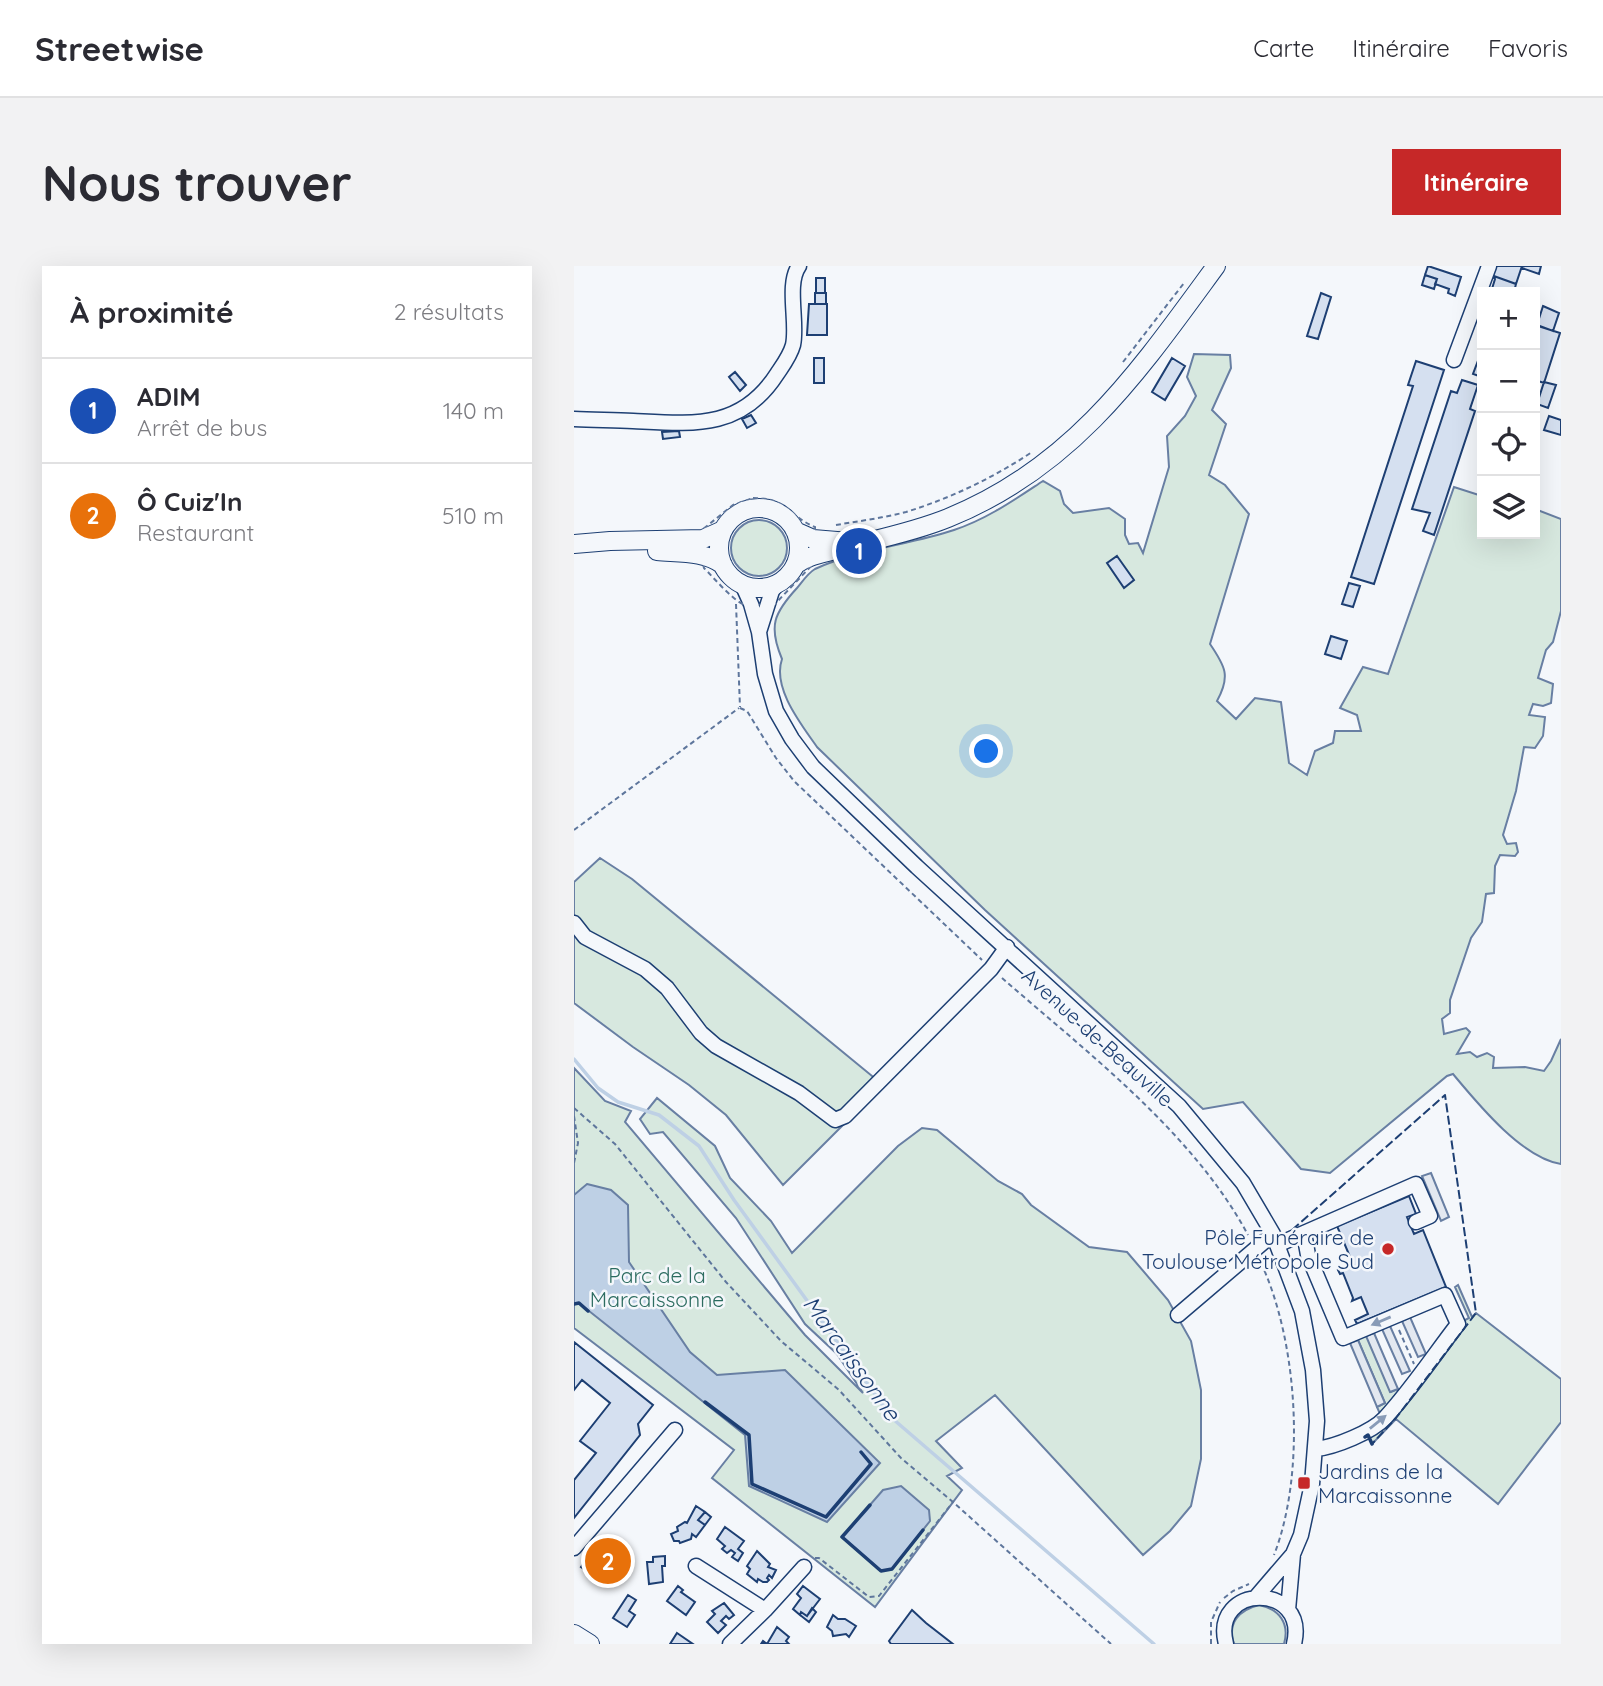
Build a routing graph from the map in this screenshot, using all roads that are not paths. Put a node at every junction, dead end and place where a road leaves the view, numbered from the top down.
1 (799, 266) edge
2 (1216, 266) edge
3 (1489, 266) edge
4 (1454, 360) dead end
5 (574, 419) edge
6 (723, 530) junction
7 (795, 530) junction
8 (818, 540) junction
9 (577, 544) edge
10 (704, 547) junction
11 (723, 565) junction
12 (795, 565) junction
13 (778, 583) junction
14 (742, 584) junction
15 (759, 632) junction
16 (574, 923) edge
17 (1007, 947) junction
18 (1416, 1222) dead end
19 (1304, 1233) junction
20 (1275, 1240) junction
21 (1178, 1315) dead end
22 (675, 1430) dead end
23 (1316, 1449) junction
24 (574, 1548) edge
25 (1293, 1554) junction
26 (696, 1566) dead end
27 (804, 1567) road end
28 (1256, 1597) junction
29 (1288, 1610) junction
30 (765, 1611) junction
31 (574, 1634) edge
32 (1226, 1643) edge
33 (590, 1644) edge
34 (730, 1644) edge
35 (1294, 1644) edge

1 - 5 street
2 - 8 main road
3 - 4 street
6 - 7 main road
6 - 10 main road
6 - 11 main road
7 - 8 main road
7 - 12 main road
8 - 12 main road
9 - 10 main road
10 - 11 main road
11 - 14 main road
12 - 13 main road
13 - 14 main road
13 - 15 street, Avenue de Beauville
14 - 15 street, Avenue de Beauville
15 - 17 street, Avenue de Beauville
16 - 17 street
17 - 20 street, Avenue de Beauville
18 - 19 street
19 - 20 street
23 -> 19 street
20 - 21 street
20 - 23 street, Avenue de Beauville
22 - 24 street
23 - 25 street, Avenue de Beauville
25 - 28 street, Avenue de Beauville
25 - 29 street, Avenue de Beauville
26 - 30 street
27 - 30 street
28 - 29 street
28 - 32 street, Avenue de Beauville
29 - 35 street, Avenue de Beauville
30 - 34 street
31 - 33 main road

